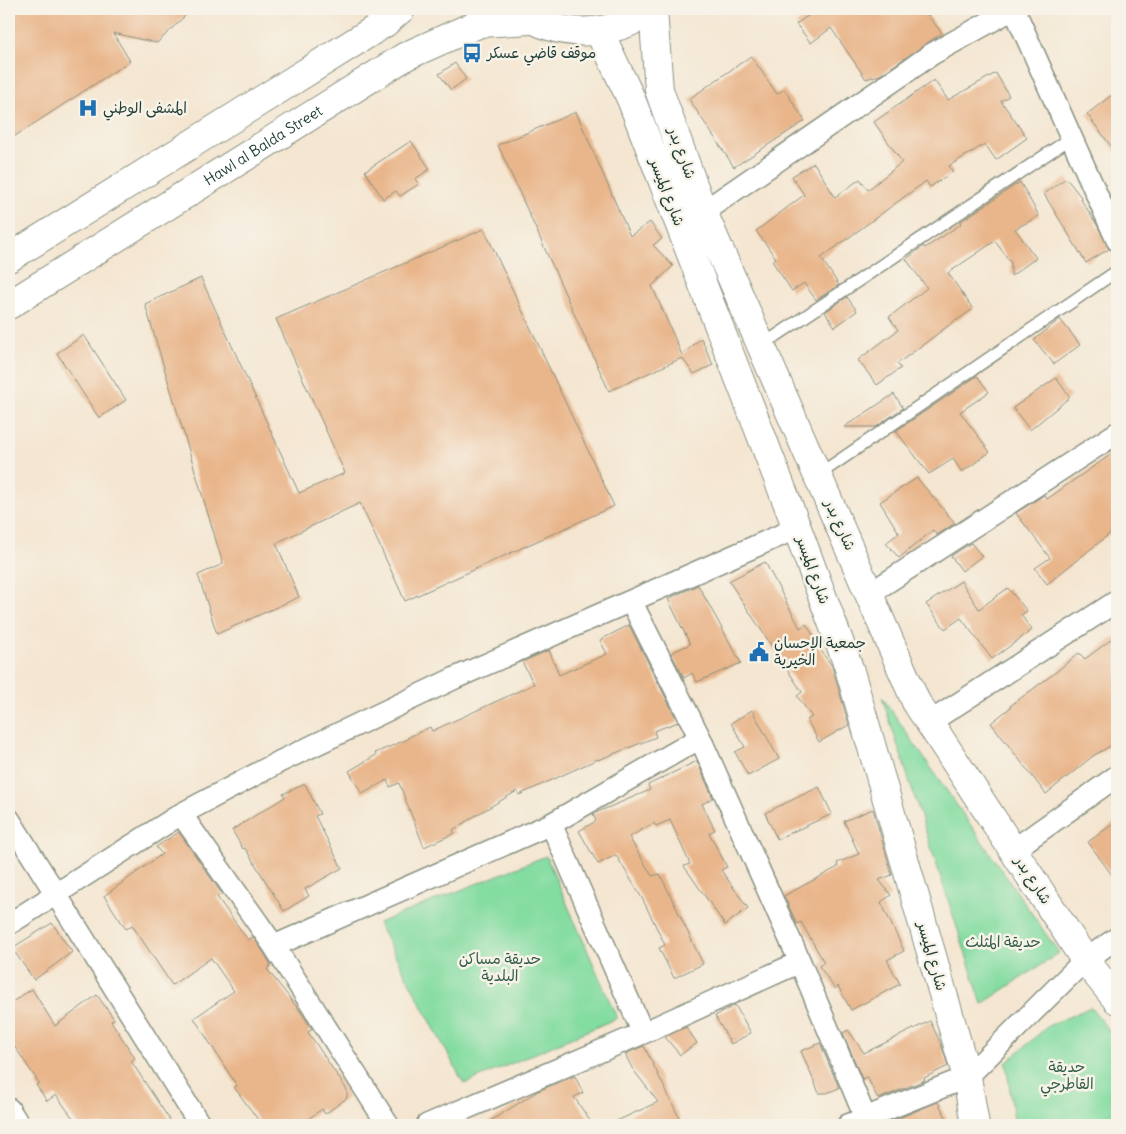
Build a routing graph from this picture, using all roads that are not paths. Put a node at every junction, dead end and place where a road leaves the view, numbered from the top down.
1 (401, 9) edge
2 (654, 9) edge
3 (1014, 9) edge
4 (523, 14) edge
5 (598, 31) junction
6 (1071, 138) junction
7 (703, 212) junction
8 (1117, 240) edge
9 (9, 258) edge
10 (1117, 271) edge
11 (9, 305) edge
12 (762, 346) junction
13 (1117, 433) edge
14 (818, 475) junction
15 (797, 528) junction
16 (869, 594) junction
17 (631, 601) junction
18 (1117, 601) edge
19 (930, 722) junction
20 (700, 738) junction
21 (1117, 776) edge
22 (181, 814) junction
23 (9, 819) edge
24 (551, 824) junction
25 (1013, 850) junction
26 (56, 894) junction
27 (9, 924) edge
28 (1117, 938) edge
29 (274, 946) junction
30 (1085, 960) junction
31 (800, 962) junction
32 (1117, 1000) edge
33 (643, 1033) junction
34 (967, 1076) junction
35 (857, 1121) edge
36 (200, 1125) edge
37 (388, 1125) edge
38 (427, 1125) edge
39 (975, 1125) edge

1 - 9 main road
2 - 5 main road
2 - 7 main road, شارع بدر
3 - 6 street
3 - 7 street
4 - 5 main road
4 - 11 main road, Hawl al Balda Street
5 - 15 main road, شارع الميسر
6 - 8 street
6 - 12 lane
7 - 12 main road, شارع بدر
10 - 14 lane
12 - 14 main road, شارع بدر
13 - 16 street
14 - 16 main road, شارع بدر
15 - 17 street
15 - 34 main road, شارع الميسر
16 - 19 main road, شارع بدر
17 - 20 street
17 - 22 street
18 - 19 street
19 - 25 main road, شارع بدر
20 - 24 street
20 - 31 street
21 - 25 street
22 - 26 street
22 - 29 street
23 - 26 street
24 - 29 street
24 - 33 street
25 - 30 main road, شارع بدر
26 - 27 street
26 - 36 street
28 - 30 street
29 - 37 street
30 - 32 main road, شارع بدر
30 - 34 street
31 - 33 street
31 - 35 street
33 - 38 street
34 - 35 street
34 - 39 main road, شارع الميسر

